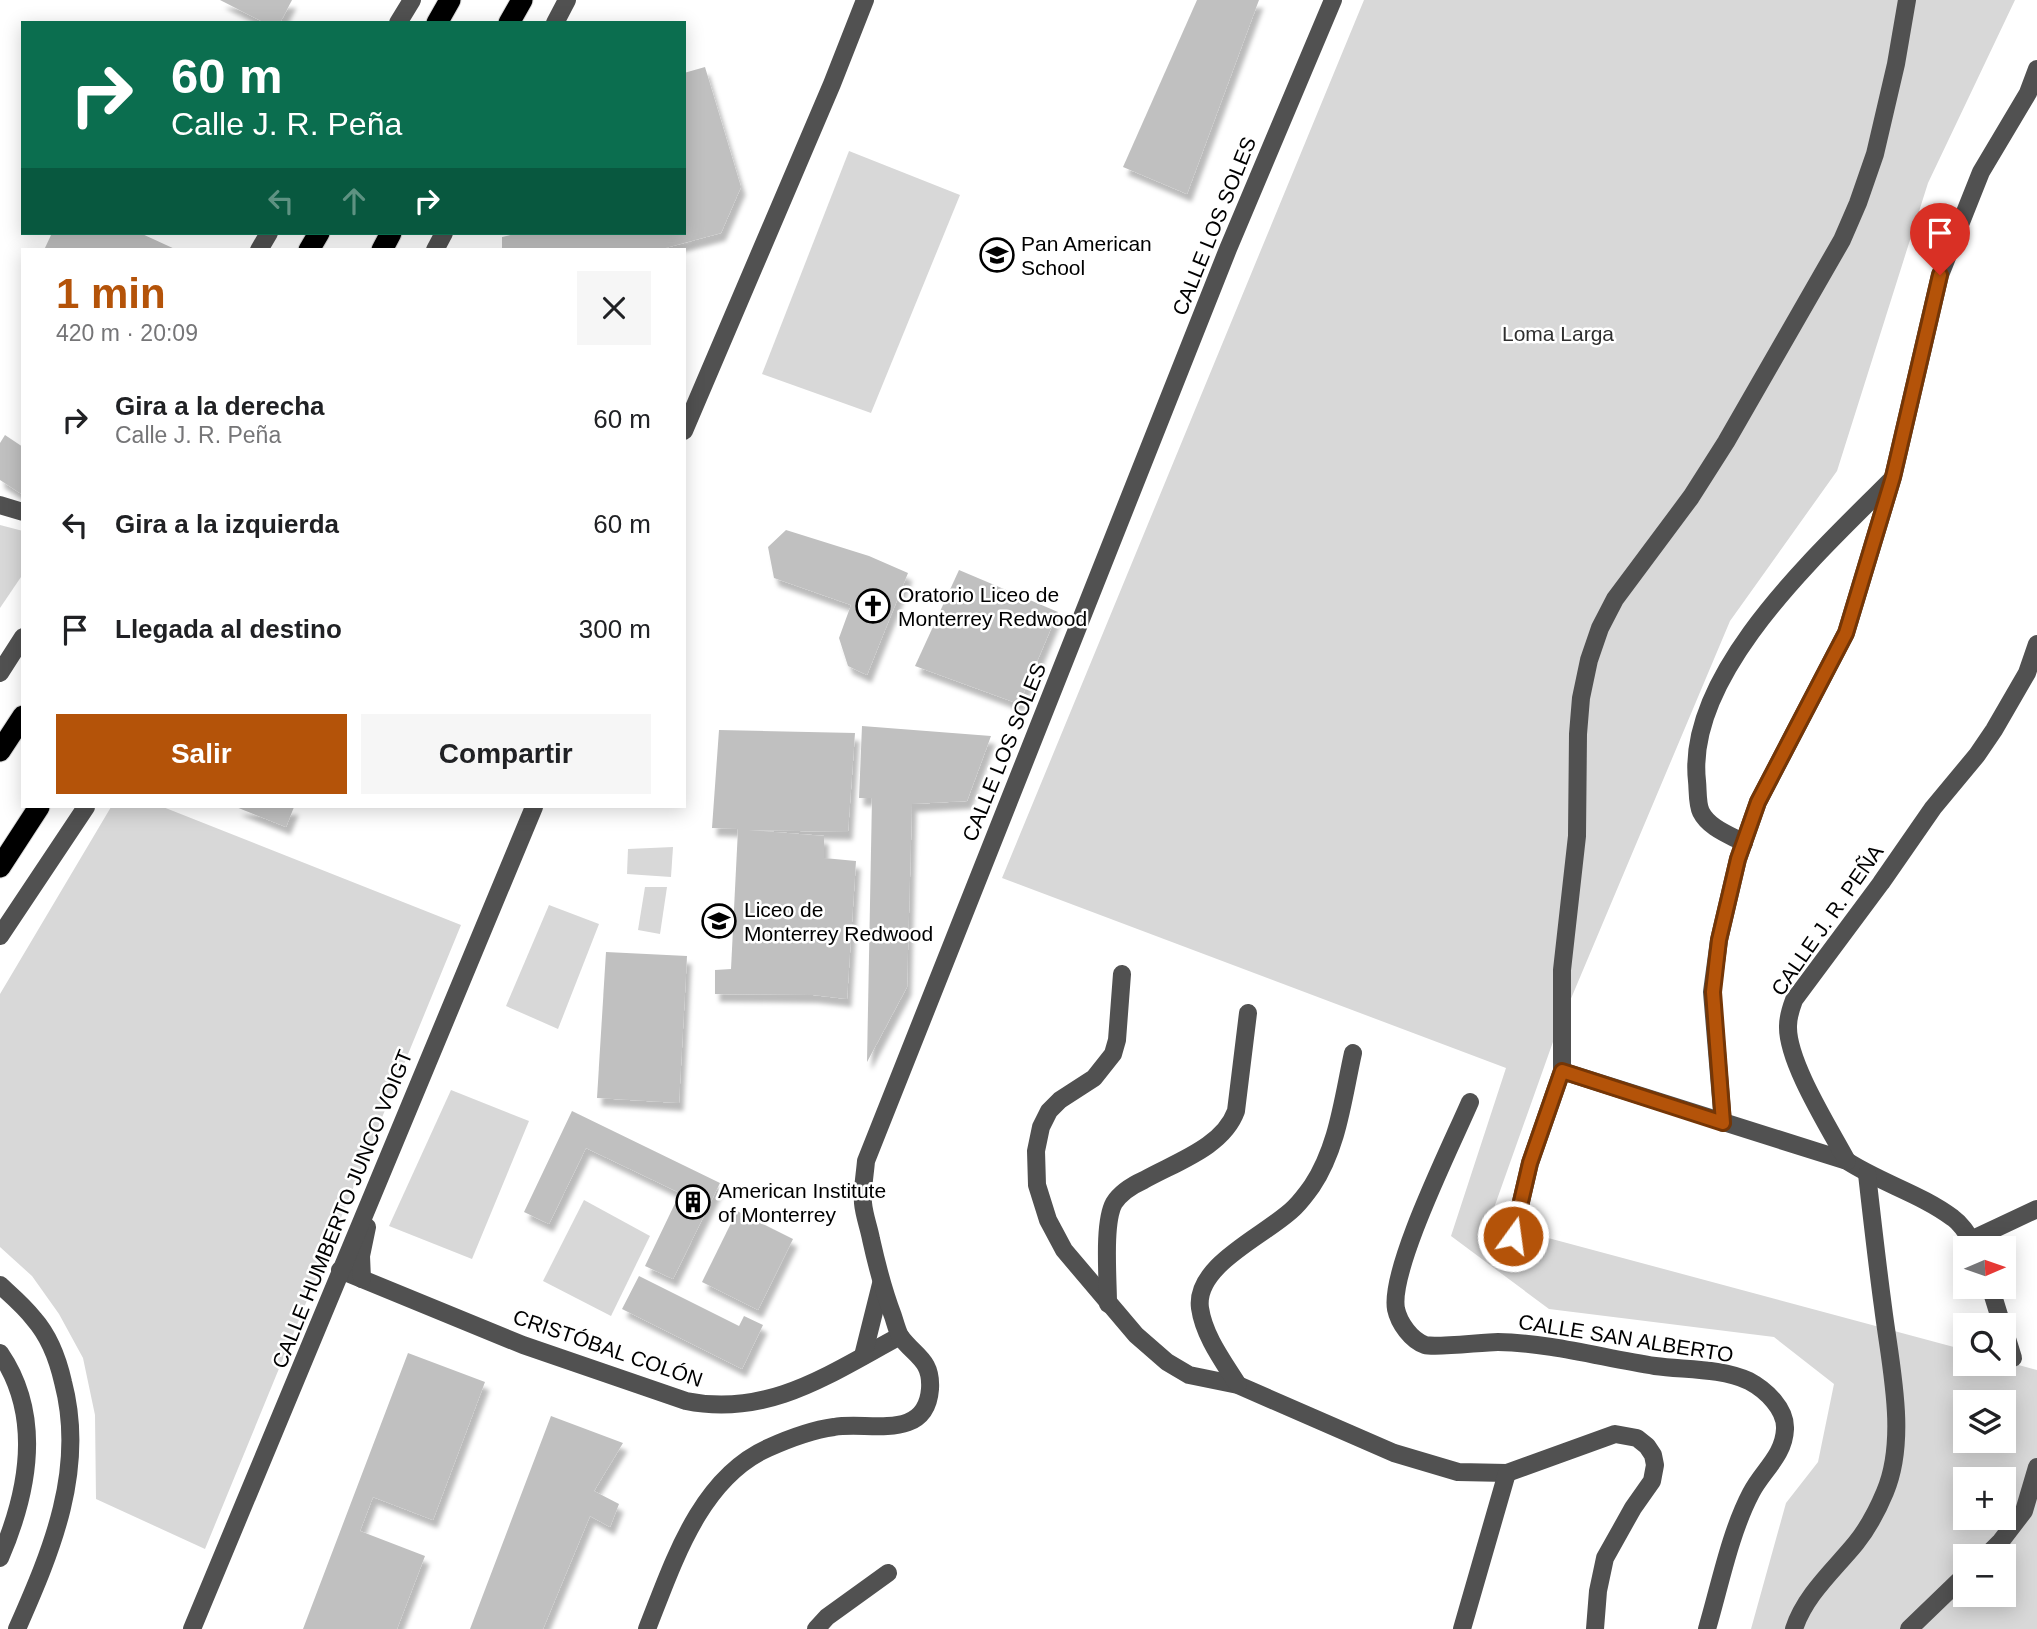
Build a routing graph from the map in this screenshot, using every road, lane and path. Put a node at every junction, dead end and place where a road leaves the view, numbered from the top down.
1 (412, 0) edge
2 (450, 0) edge
3 (522, 0) edge
4 (567, 0) edge
5 (865, 0) edge
6 (1333, 0) edge
7 (1907, 0) edge
8 (399, 21) edge
9 (439, 21) edge
10 (510, 21) edge
11 (556, 21) edge
12 (2037, 69) edge
13 (686, 426) edge
14 (1893, 477) junction
15 (0, 505) edge
16 (21, 511) edge
17 (21, 640) edge
18 (2037, 644) edge
19 (0, 673) edge
20 (21, 719) edge
21 (0, 751) edge
22 (38, 808) edge
23 (85, 808) edge
24 (534, 808) edge
25 (1744, 843) junction
26 (0, 867) edge
27 (0, 936) edge
28 (1122, 974) dead end
29 (1248, 1013) dead end
30 (1353, 1053) dead end
31 (1562, 1071) junction
32 (1470, 1101) dead end
33 (1723, 1123) junction
34 (1847, 1161) junction
35 (1867, 1174) junction
36 (377, 1182) junction
37 (2037, 1209) edge
38 (1513, 1236) dead end
39 (1967, 1236) edge
40 (1988, 1236) edge
41 (340, 1270) junction
42 (362, 1279) junction
43 (881, 1284) junction
44 (0, 1285) edge
45 (1108, 1304) junction
46 (900, 1336) junction
47 (0, 1353) edge
48 (863, 1356) junction
49 (1238, 1385) junction
50 (2037, 1468) edge
51 (1507, 1473) junction
52 (1998, 1544) edge
53 (0, 1559) edge
54 (888, 1573) dead end
55 (1953, 1586) edge
56 (17, 1629) edge
57 (192, 1629) edge
58 (647, 1629) edge
59 (816, 1629) edge
60 (1462, 1629) edge
61 (1595, 1629) edge
62 (1707, 1629) edge
63 (1794, 1629) edge
64 (1909, 1629) edge

1 - 8 street
2 - 9 highway
3 - 10 highway
4 - 11 street
5 - 13 street
6 - 43 street, CALLE LOS SOLES
7 - 31 street
12 - 14 street
14 - 25 street
14 - 25 street
15 - 16 street
17 - 19 street
18 - 34 street, CALLE J. R. PEÑA
20 - 21 highway
22 - 26 highway
23 - 27 street
24 - 36 street, CALLE HUMBERTO JUNCO VOIGT
25 - 33 street
28 - 45 street
29 - 45 street
30 - 49 street
31 - 33 street
31 - 38 street
32 - 62 street, CALLE SAN ALBERTO
33 - 34 street
34 - 35 street
35 - 39 street
35 - 63 street
36 - 41 street, CALLE HUMBERTO JUNCO VOIGT
36 - 42 street
37 - 40 street
41 - 42 street, CRISTÓBAL COLÓN
41 - 57 street, CALLE HUMBERTO JUNCO VOIGT
42 - 48 street, CRISTÓBAL COLÓN
43 - 46 street, CALLE LOS SOLES
43 - 48 street
44 - 56 street
45 - 49 street
46 - 48 street, CRISTÓBAL COLÓN
46 - 58 street
47 - 53 street
49 - 51 street
50 - 52 street
51 - 60 street
51 - 61 street
54 - 59 street
55 - 64 street

